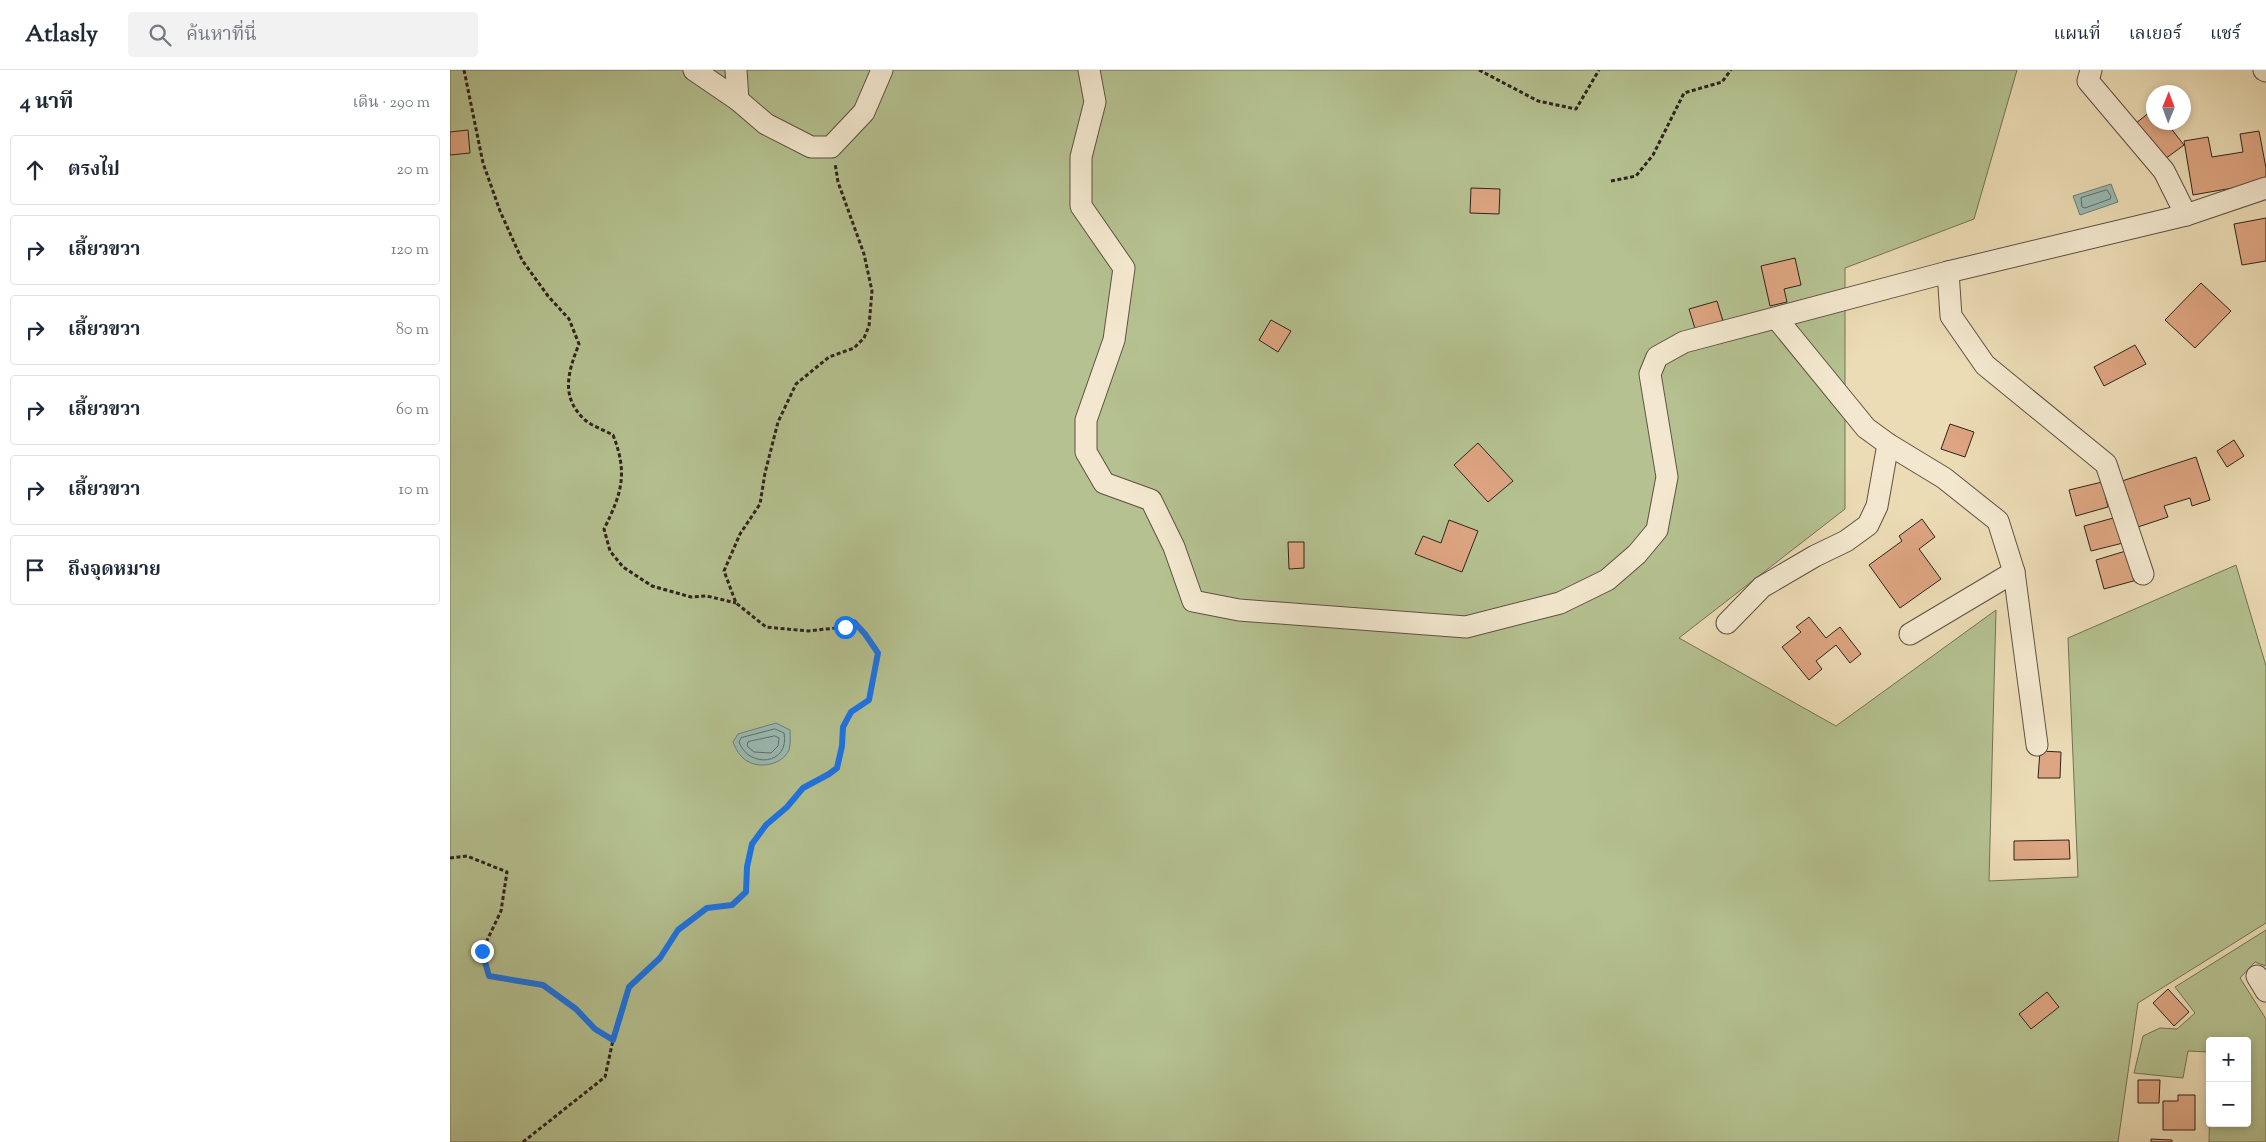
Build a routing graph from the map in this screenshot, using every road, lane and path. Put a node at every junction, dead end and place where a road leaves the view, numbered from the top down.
1 (464, 70) edge
2 (694, 70) edge
3 (736, 70) edge
4 (882, 70) edge
5 (1089, 70) edge
6 (1479, 70) edge
7 (1599, 70) edge
8 (1731, 70) edge
9 (2091, 70) edge
10 (738, 100) junction
11 (831, 147) junction
12 (1611, 181) dead end
13 (2266, 188) edge
14 (2186, 215) junction
15 (1948, 272) junction
16 (1777, 319) junction
17 (1888, 444) junction
18 (2014, 572) junction
19 (2143, 574) dead end
20 (736, 603) junction
21 (1727, 623) dead end
22 (1910, 634) dead end
23 (2037, 745) dead end
24 (450, 858) edge
25 (613, 1040) junction
26 (523, 1142) edge

1 - 20 path
2 - 10 street
3 - 10 street
4 - 11 street
5 - 16 street
6 - 7 path
8 - 12 path
9 - 14 street
10 - 11 street
11 - 20 path
13 - 14 street
14 - 15 street
15 - 16 street
15 - 19 street
16 - 17 street
17 - 18 street
17 - 21 street
18 - 22 street
18 - 23 street
20 - 25 path
24 - 25 path
25 - 26 path

